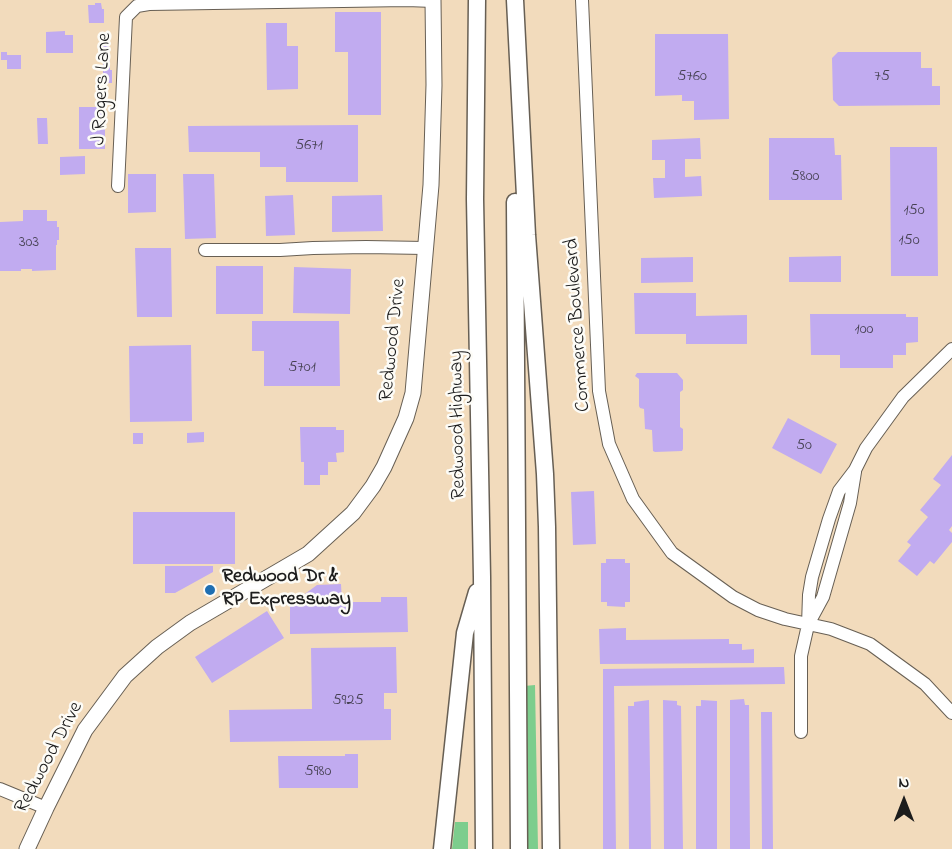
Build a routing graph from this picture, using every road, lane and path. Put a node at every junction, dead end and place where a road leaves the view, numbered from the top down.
1 (477, 0) edge
2 (514, 0) edge
3 (582, 0) edge
4 (433, 1) edge
5 (118, 186) dead end
6 (425, 248) junction
7 (205, 250) dead end
8 (952, 349) edge
9 (482, 577) junction
10 (808, 625) junction
11 (952, 713) edge
12 (801, 732) dead end
13 (0, 789) edge
14 (46, 808) junction
15 (27, 849) edge
16 (442, 849) edge
17 (484, 849) edge
18 (519, 849) edge
19 (551, 849) edge

1 - 9 highway, Redwood Highway
2 - 18 highway
2 - 19 highway
3 - 10 street, Commerce Boulevard
4 - 5 street, J Rogers Lane
4 - 6 main road, Redwood Drive
6 - 7 street
6 - 14 main road, Redwood Drive
8 - 10 street
9 - 16 highway
9 - 17 highway, Redwood Highway
10 - 11 street, Commerce Boulevard
10 - 12 street
13 - 14 street
14 - 15 main road, Redwood Drive

